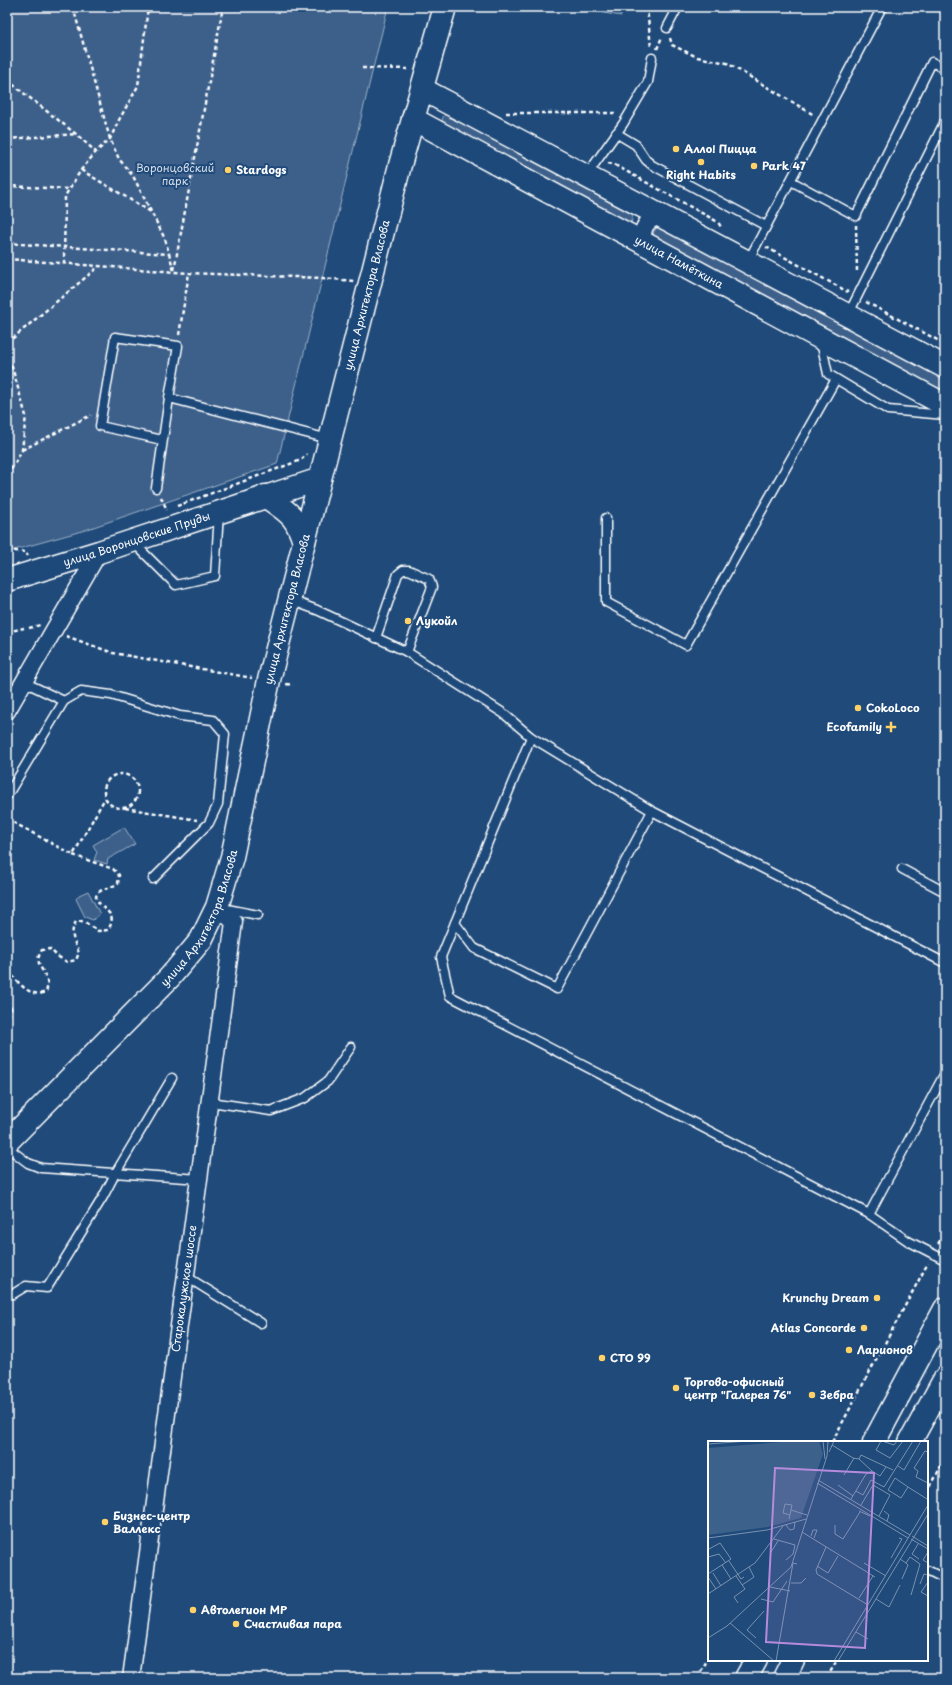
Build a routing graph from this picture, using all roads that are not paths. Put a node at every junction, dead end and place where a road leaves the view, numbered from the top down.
1 (445, 7) edge
2 (678, 7) edge
3 (884, 7) edge
4 (667, 28) road end
5 (652, 58) road end
6 (945, 69) edge
7 (417, 79) junction
8 (413, 119) junction
9 (945, 121) edge
10 (616, 133) junction
11 (586, 176) junction
12 (791, 181) junction
13 (667, 220) junction
14 (766, 226) junction
15 (650, 247) junction
16 (747, 261) junction
17 (848, 316) junction
18 (820, 337) junction
19 (945, 368) edge
20 (836, 379) junction
21 (169, 398) junction
22 (945, 405) edge
23 (945, 415) edge
24 (324, 438) junction
25 (162, 440) junction
26 (320, 478) junction
27 (156, 488) dead end
28 (265, 496) junction
29 (219, 512) junction
30 (606, 518) dead end
31 (132, 541) junction
32 (304, 542) junction
33 (99, 552) junction
34 (7, 580) edge
35 (289, 599) junction
36 (376, 638) junction
37 (407, 652) junction
38 (24, 682) junction
39 (64, 701) junction
40 (7, 711) edge
41 (531, 737) junction
42 (7, 796) edge
43 (652, 811) junction
44 (902, 869) dead end
45 (153, 879) dead end
46 (945, 892) edge
47 (217, 907) junction
48 (258, 915) dead end
49 (455, 923) junction
50 (945, 963) edge
51 (351, 1047) dead end
52 (945, 1073) edge
53 (172, 1078) dead end
54 (211, 1102) junction
55 (7, 1142) edge
56 (7, 1148) edge
57 (115, 1174) junction
58 (200, 1179) junction
59 (869, 1214) junction
60 (945, 1260) edge
61 (187, 1277) junction
62 (7, 1292) edge
63 (945, 1309) edge
64 (261, 1324) dead end
65 (945, 1378) edge
66 (875, 1441) edge
67 (911, 1441) edge
68 (928, 1570) edge
69 (945, 1579) edge
70 (755, 1661) edge
71 (792, 1661) edge
72 (131, 1678) edge
73 (746, 1678) edge
74 (784, 1678) edge

1 - 7 street, улица Архитектора Власова
2 - 4 lane
3 - 12 lane
5 - 10 lane
6 - 12 lane
7 - 8 street, улица Архитектора Власова
7 - 11 street
8 - 15 street, улица Намёткина
8 - 24 street, улица Архитектора Власова
9 - 17 lane
10 - 11 lane
10 - 14 lane
11 - 13 street
12 - 14 lane
13 - 15 street
13 - 16 street
14 - 16 lane
15 - 18 street, улица Намёткина
16 - 17 street
17 - 19 street
18 - 20 lane
18 - 22 street, улица Намёткина
20 - 23 lane
20 - 30 lane
21 - 24 lane
21 - 25 lane
21 - 25 lane
24 - 26 street, улица Архитектора Власова
25 - 27 lane
26 - 28 street, улица Воронцовские Пруды
26 - 32 street, улица Архитектора Власова
28 - 29 street, улица Воронцовские Пруды
28 - 32 street
29 - 31 street, улица Воронцовские Пруды
29 - 31 lane
31 - 33 street, улица Воронцовские Пруды
32 - 35 street, улица Архитектора Власова
33 - 34 street, улица Воронцовские Пруды
33 - 38 street
35 - 36 lane
35 - 47 street, улица Архитектора Власова
36 - 37 lane
36 - 37 lane
37 - 41 lane
38 - 39 lane
38 - 40 street
39 - 42 lane
39 - 45 lane
41 - 43 lane
41 - 49 lane
43 - 49 lane
43 - 50 lane
44 - 46 lane
47 - 48 lane
47 - 54 street, Старокалужское шоссе
47 - 55 street, улица Архитектора Власова
49 - 59 lane
51 - 54 lane
52 - 59 lane
53 - 57 lane
54 - 58 street, Старокалужское шоссе
56 - 57 lane
57 - 58 lane
57 - 62 lane
58 - 61 street, Старокалужское шоссе
59 - 60 lane
61 - 64 lane
61 - 72 street, Старокалужское шоссе
63 - 66 street
65 - 67 street
68 - 69 lane
70 - 73 street
71 - 74 street

